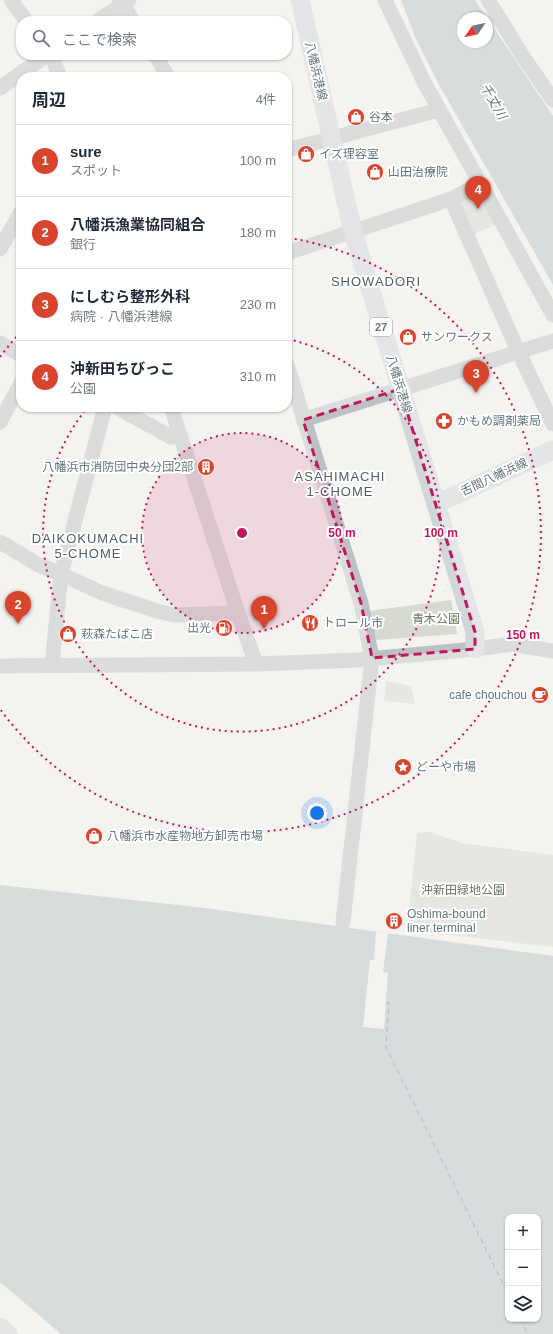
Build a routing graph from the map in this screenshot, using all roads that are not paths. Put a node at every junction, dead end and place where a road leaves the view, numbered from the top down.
1 (11, 0) edge
2 (300, 0) edge
3 (385, 0) edge
4 (488, 0) edge
5 (124, 1) edge
6 (22, 16) edge
7 (104, 16) edge
8 (131, 16) edge
9 (40, 60) edge
10 (53, 60) edge
11 (158, 60) edge
12 (23, 72) edge
13 (58, 72) edge
14 (165, 72) edge
15 (16, 77) edge
16 (0, 88) edge
17 (553, 100) edge
18 (439, 110) junction
19 (331, 137) junction
20 (292, 149) edge
21 (480, 184) junction
22 (451, 199) junction
23 (16, 221) edge
24 (353, 232) junction
25 (0, 248) edge
26 (292, 251) edge
27 (553, 315) edge
28 (553, 341) edge
29 (0, 342) edge
30 (518, 351) junction
31 (16, 352) edge
32 (292, 382) edge
33 (400, 389) junction
34 (16, 393) edge
35 (104, 412) edge
36 (125, 412) edge
37 (173, 412) edge
38 (303, 420) junction
39 (0, 422) edge
40 (553, 424) edge
41 (180, 436) junction
42 (553, 450) edge
43 (436, 504) junction
44 (0, 542) edge
45 (61, 574) junction
46 (238, 613) junction
47 (475, 649) junction
48 (553, 651) edge
49 (372, 658) junction
50 (256, 664) junction
51 (52, 665) junction
52 (0, 666) edge
53 (344, 922) dead end
54 (0, 1327) edge
55 (8, 1334) edge

1 - 6 street
2 - 19 main road, 八幡浜港線 / 27
3 - 18 street
4 - 17 street
5 - 7 street
5 - 8 street
9 - 12 street
10 - 13 street
11 - 14 street
15 - 16 street
18 - 19 street
18 - 21 street
19 - 20 street
19 - 24 main road, 八幡浜港線 / 27
21 - 22 street
21 - 27 street
22 - 24 street
22 - 30 street
23 - 25 street
24 - 26 street
24 - 33 main road, 八幡浜港線 / 27
28 - 30 street
29 - 31 street
30 - 33 street
30 - 40 street
32 - 38 street
33 - 38 street
33 - 43 main road, 八幡浜港線 / 27
34 - 39 street
35 - 45 street
36 - 41 street
37 - 41 street
38 - 49 street
41 - 46 street
42 - 43 main road, 舌間八幡浜線
43 - 47 main road, 八幡浜港線 / 27
44 - 45 street
45 - 46 street
45 - 51 street
46 - 50 street
47 - 48 street
47 - 49 street
49 - 50 street
49 - 53 street
50 - 51 street
51 - 52 street
54 - 55 main road

